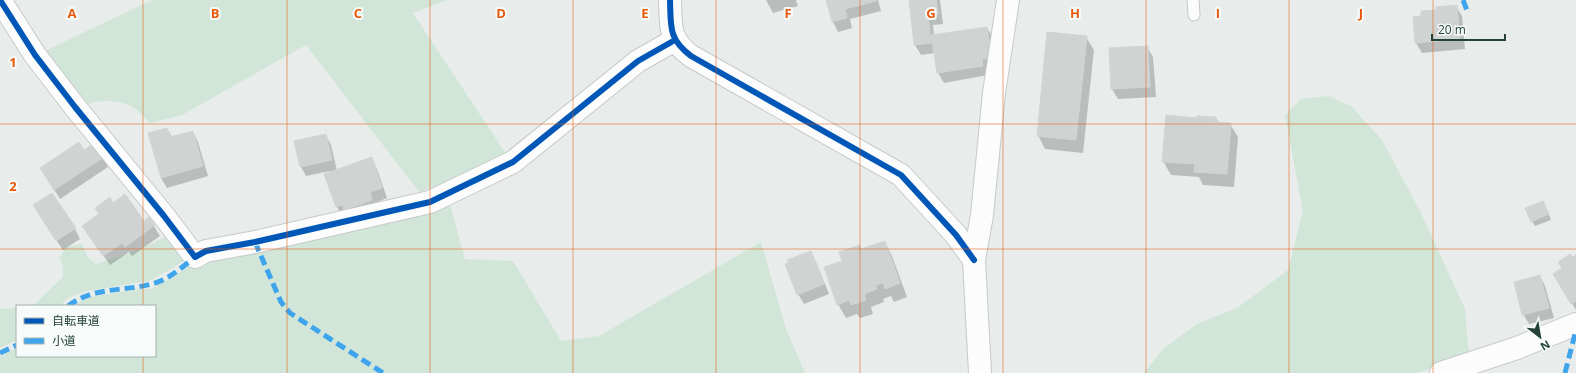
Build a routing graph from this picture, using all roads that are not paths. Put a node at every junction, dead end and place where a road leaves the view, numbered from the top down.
1 (0, 0) edge
2 (670, 0) edge
3 (1008, 0) edge
4 (1193, 0) edge
5 (1194, 15) dead end
6 (675, 40) junction
7 (974, 260) junction
8 (1576, 324) edge
9 (980, 373) edge
10 (1441, 373) edge

1 - 6 street
2 - 6 street
3 - 7 street
4 - 5 lane
6 - 7 street
7 - 9 street
8 - 10 street

